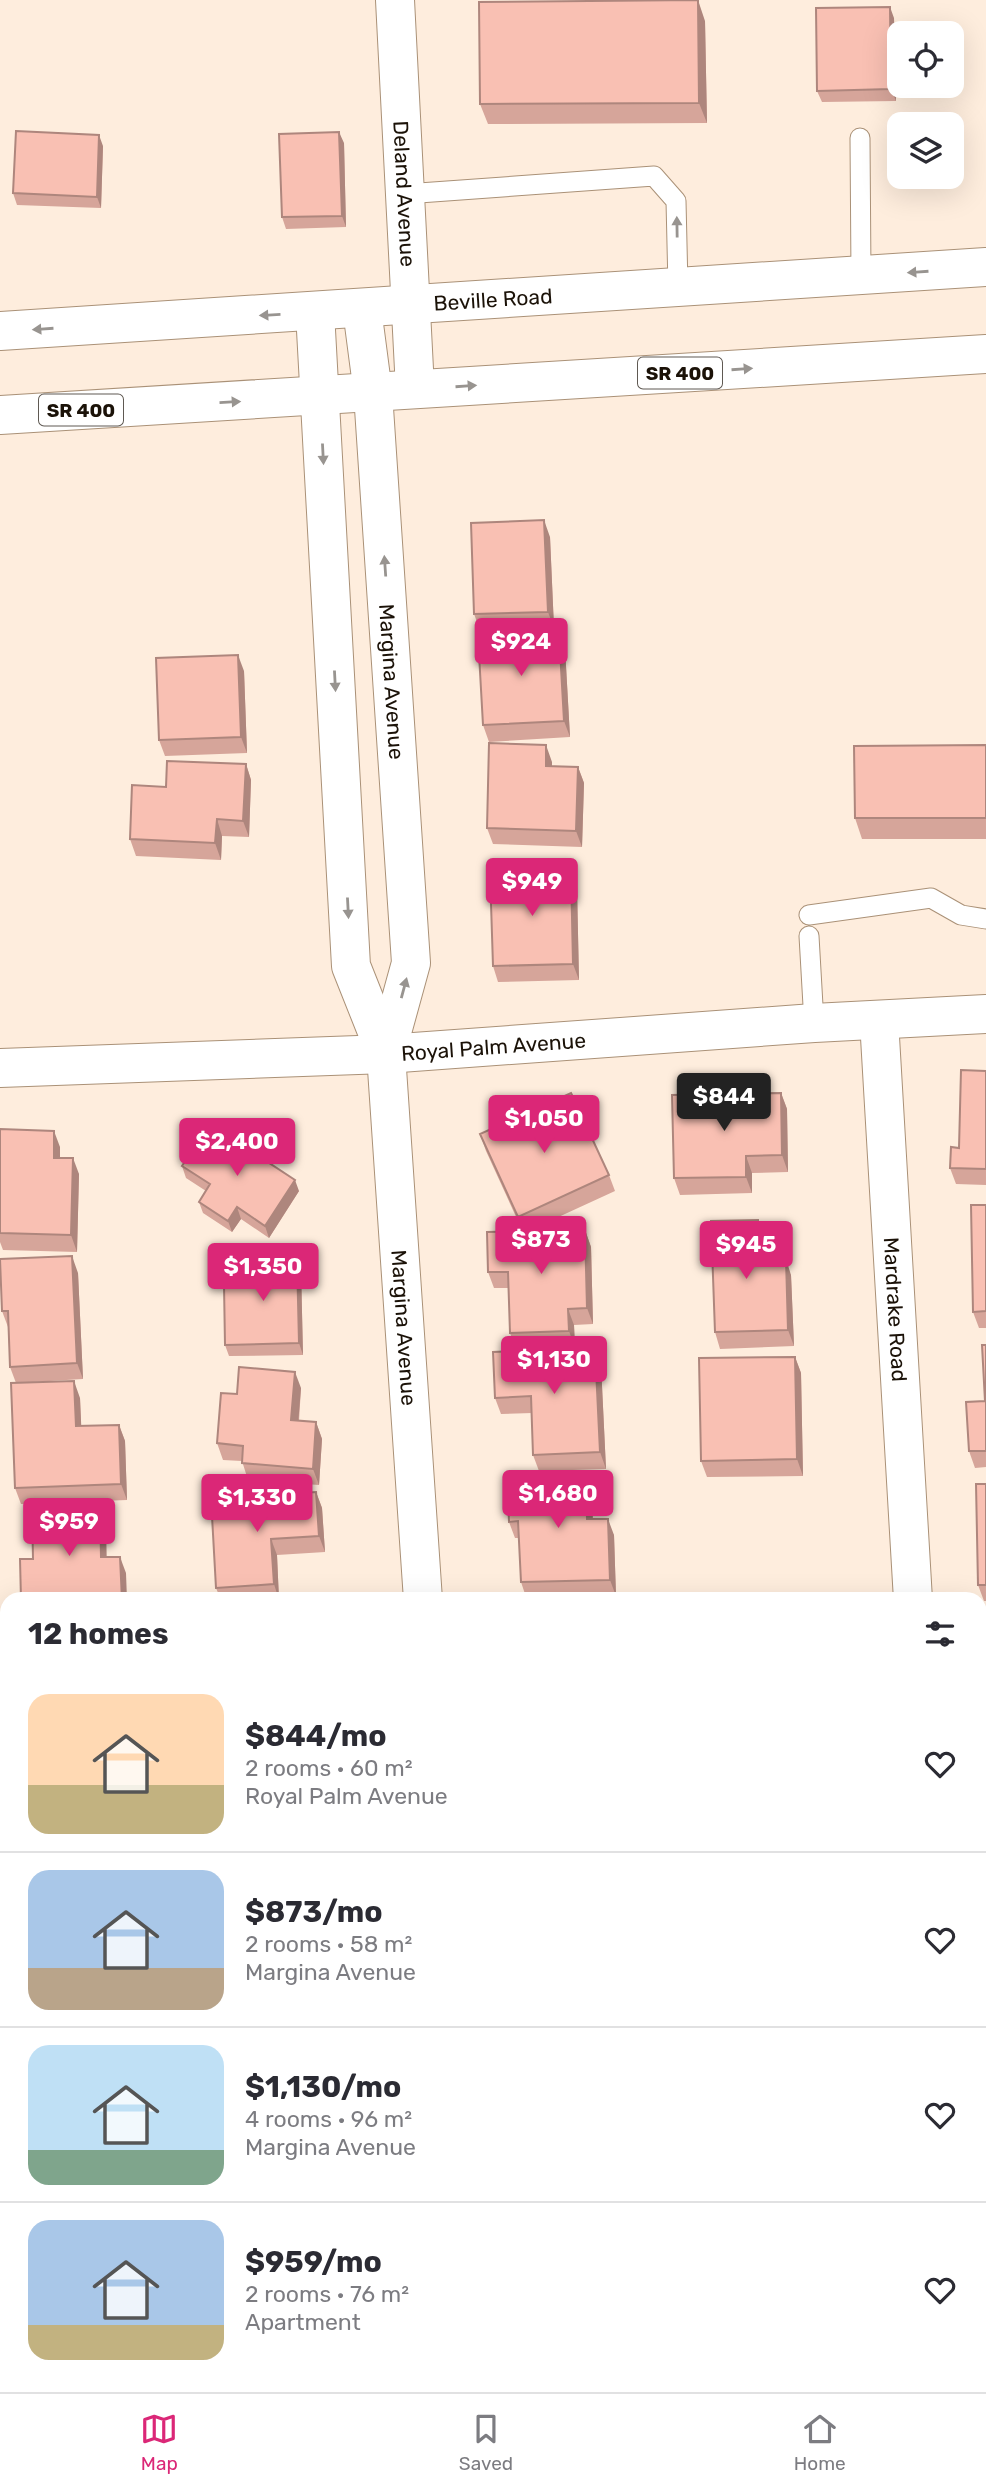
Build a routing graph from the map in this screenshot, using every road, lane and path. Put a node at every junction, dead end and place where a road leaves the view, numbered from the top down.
1 (396, 0) edge
2 (860, 138) dead end
3 (405, 194) junction
4 (986, 267) edge
5 (862, 275) junction
6 (678, 287) junction
7 (411, 304) junction
8 (362, 309) junction
9 (315, 312) junction
10 (0, 331) edge
11 (986, 354) edge
12 (415, 389) junction
13 (373, 393) junction
14 (319, 397) junction
15 (0, 415) edge
16 (809, 915) dead end
17 (986, 919) edge
18 (809, 936) dead end
19 (986, 1014) edge
20 (879, 1020) junction
21 (814, 1023) junction
22 (386, 1054) junction
23 (0, 1068) edge
24 (423, 1592) edge
25 (913, 1592) edge

1 - 3 street, Deland Avenue
2 - 5 lane
6 -> 3 lane
3 - 7 street, Deland Avenue
4 -> 5 street, Beville Road
5 - 6 street, Beville Road
6 - 7 street, Beville Road
7 - 8 street, Beville Road
7 - 12 street, Deland Avenue
8 - 9 street, Beville Road
8 - 13 street, Margina Avenue
9 -> 10 street, Beville Road
9 - 14 street, Margina Avenue
12 -> 11 street, SR 400
12 - 13 street, SR 400
13 - 14 street, SR 400
22 -> 13 street, Margina Avenue
15 -> 14 street, SR 400
14 -> 22 street, Margina Avenue
16 - 17 lane
18 - 21 lane
19 - 20 street, Royal Palm Avenue
20 - 21 street, Royal Palm Avenue
20 - 25 street, Mardrake Road
21 - 22 street, Royal Palm Avenue
22 - 23 street, Royal Palm Avenue
22 - 24 street, Margina Avenue

